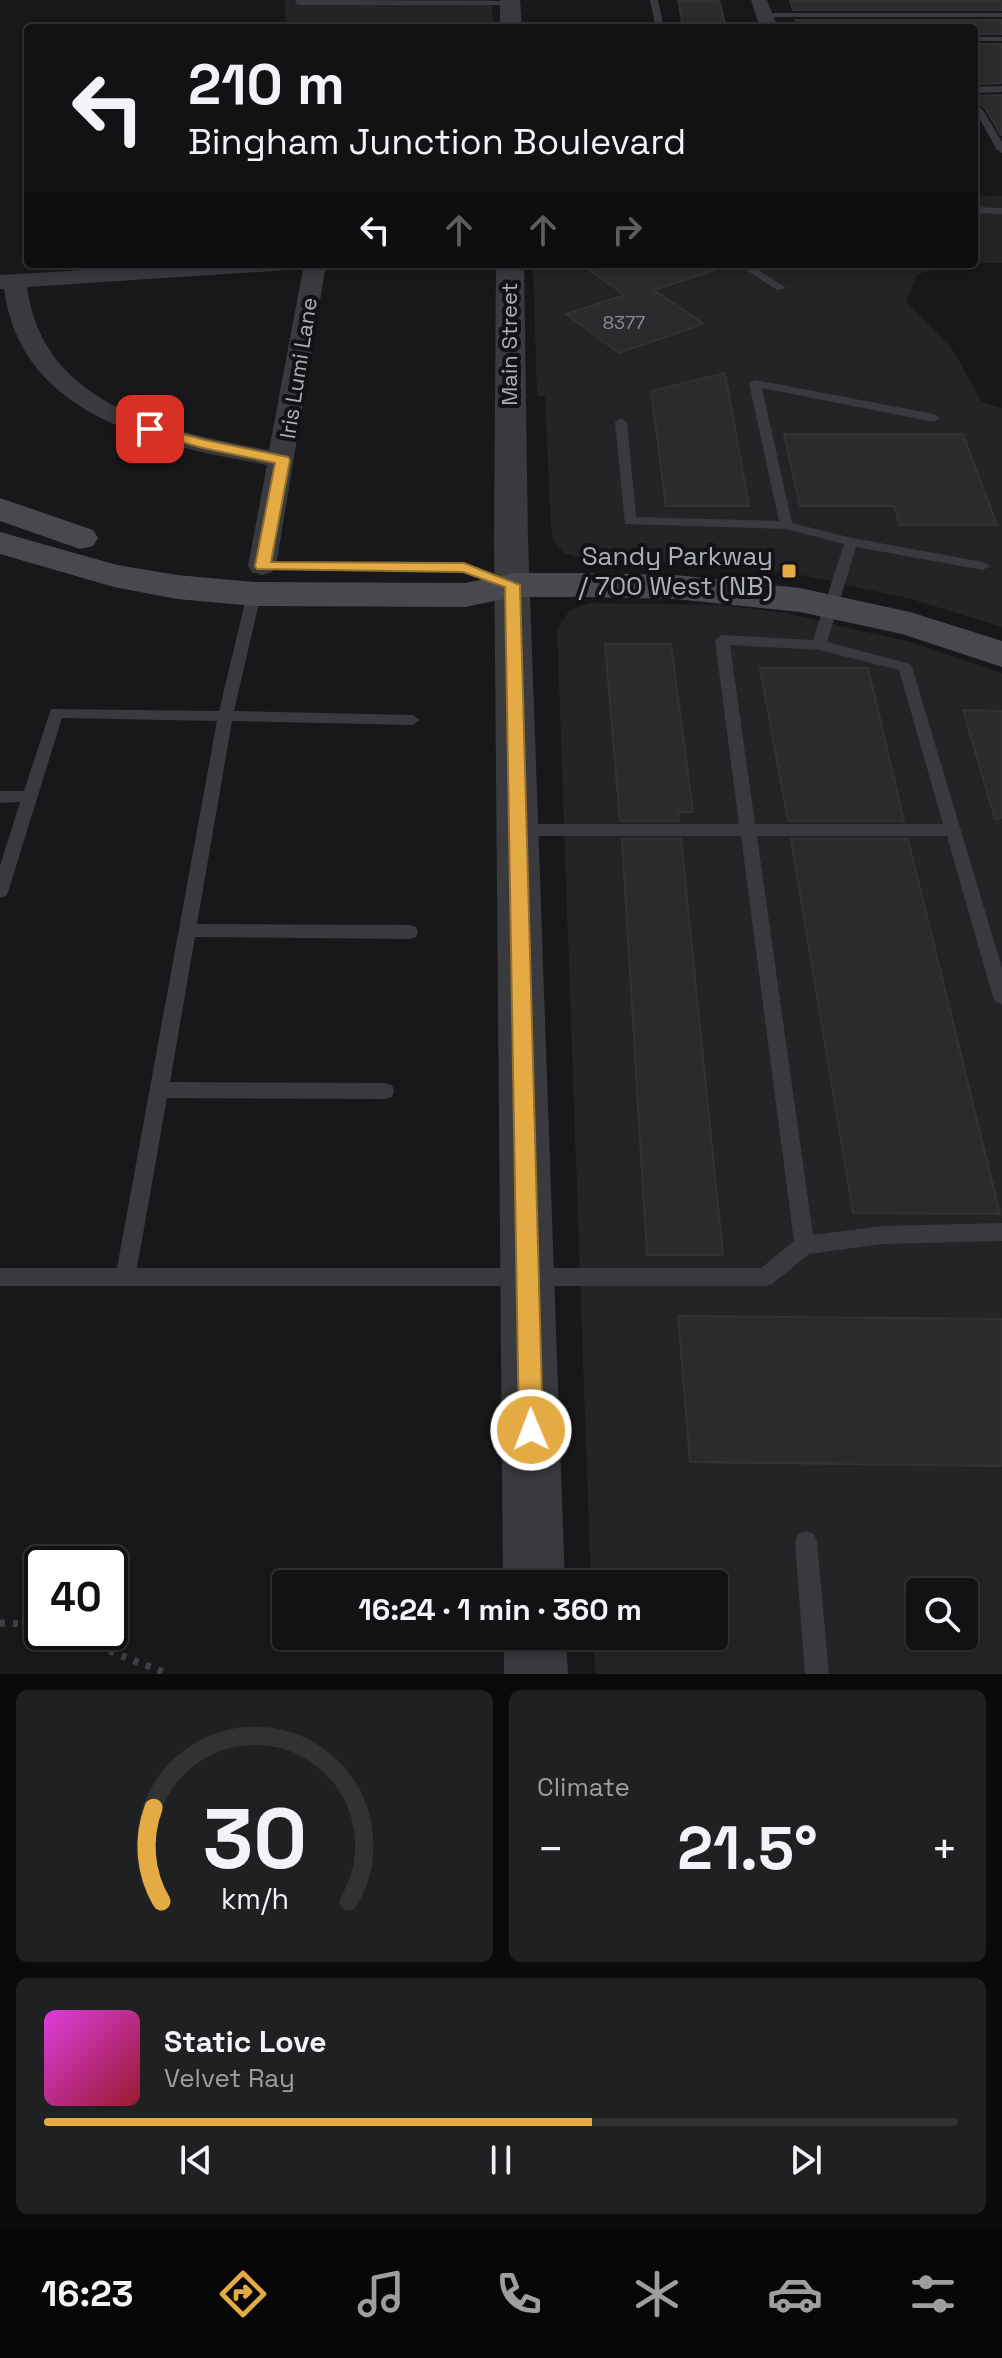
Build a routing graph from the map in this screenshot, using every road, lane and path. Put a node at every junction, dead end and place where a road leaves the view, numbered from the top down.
1 (300, 0) edge
2 (654, 0) edge
3 (510, 1) edge
4 (764, 14) edge
5 (917, 15) junction
6 (1002, 15) edge
7 (511, 24) edge
8 (659, 24) edge
9 (921, 24) edge
10 (978, 39) edge
11 (1002, 39) edge
12 (1002, 89) edge
13 (978, 90) edge
14 (979, 110) dead end
15 (1002, 150) edge
16 (978, 210) edge
17 (1002, 211) edge
18 (228, 268) edge
19 (314, 268) edge
20 (510, 268) edge
21 (748, 268) edge
22 (8, 281) edge
23 (781, 288) dead end
24 (934, 418) dead end
25 (621, 422) dead end
26 (283, 460) junction
27 (0, 509) edge
28 (786, 525) junction
29 (851, 542) junction
30 (0, 543) edge
31 (983, 566) dead end
32 (258, 580) junction
33 (513, 585) junction
34 (832, 607) junction
35 (819, 645) junction
36 (1002, 654) edge
37 (226, 714) junction
38 (413, 720) dead end
39 (28, 796) junction
40 (0, 797) edge
41 (747, 829) junction
42 (517, 830) junction
43 (953, 830) junction
44 (0, 892) edge
45 (187, 930) junction
46 (410, 932) dead end
47 (1002, 997) edge
48 (159, 1090) junction
49 (385, 1091) dead end
50 (1002, 1232) edge
51 (804, 1245) junction
52 (126, 1275) junction
53 (528, 1276) junction
54 (0, 1277) edge
55 (806, 1542) dead end
56 (534, 1570) edge
57 (0, 1623) edge
58 (24, 1624) edge
59 (107, 1650) edge
60 (535, 1650) edge
61 (168, 1674) edge
62 (536, 1674) edge
63 (817, 1674) edge

1 - 3 lane
2 - 8 lane
3 - 7 street
4 - 5 lane
5 - 6 lane
5 - 9 lane
10 - 11 lane
12 - 13 lane
14 - 15 lane
16 - 17 lane
18 - 22 street
19 - 26 street, Iris Lumi Lane
20 - 33 street, Main Street
21 - 23 lane
22 - 26 street
24 - 28 lane
25 - 28 lane
26 - 32 street, Iris Lumi Lane
27 - 32 main road
28 - 29 lane
29 - 31 lane
29 - 34 lane
30 - 32 main road
32 - 33 main road
32 - 37 lane
33 - 34 main road
33 - 42 street, Main Street
34 - 35 lane
34 - 36 main road
35 - 41 lane
35 - 43 lane
37 - 38 lane
37 - 39 lane
37 - 45 lane
39 - 40 lane
39 - 44 lane
41 - 42 lane
41 - 43 lane
41 - 51 lane
42 - 53 street, Main Street
43 - 47 lane
45 - 46 lane
45 - 48 lane
48 - 49 lane
48 - 52 lane
50 - 51 lane
51 - 53 lane
52 - 53 lane
52 - 54 lane
53 - 56 street, Main Street
55 - 63 lane
57 - 58 path
59 - 61 path
60 - 62 street

